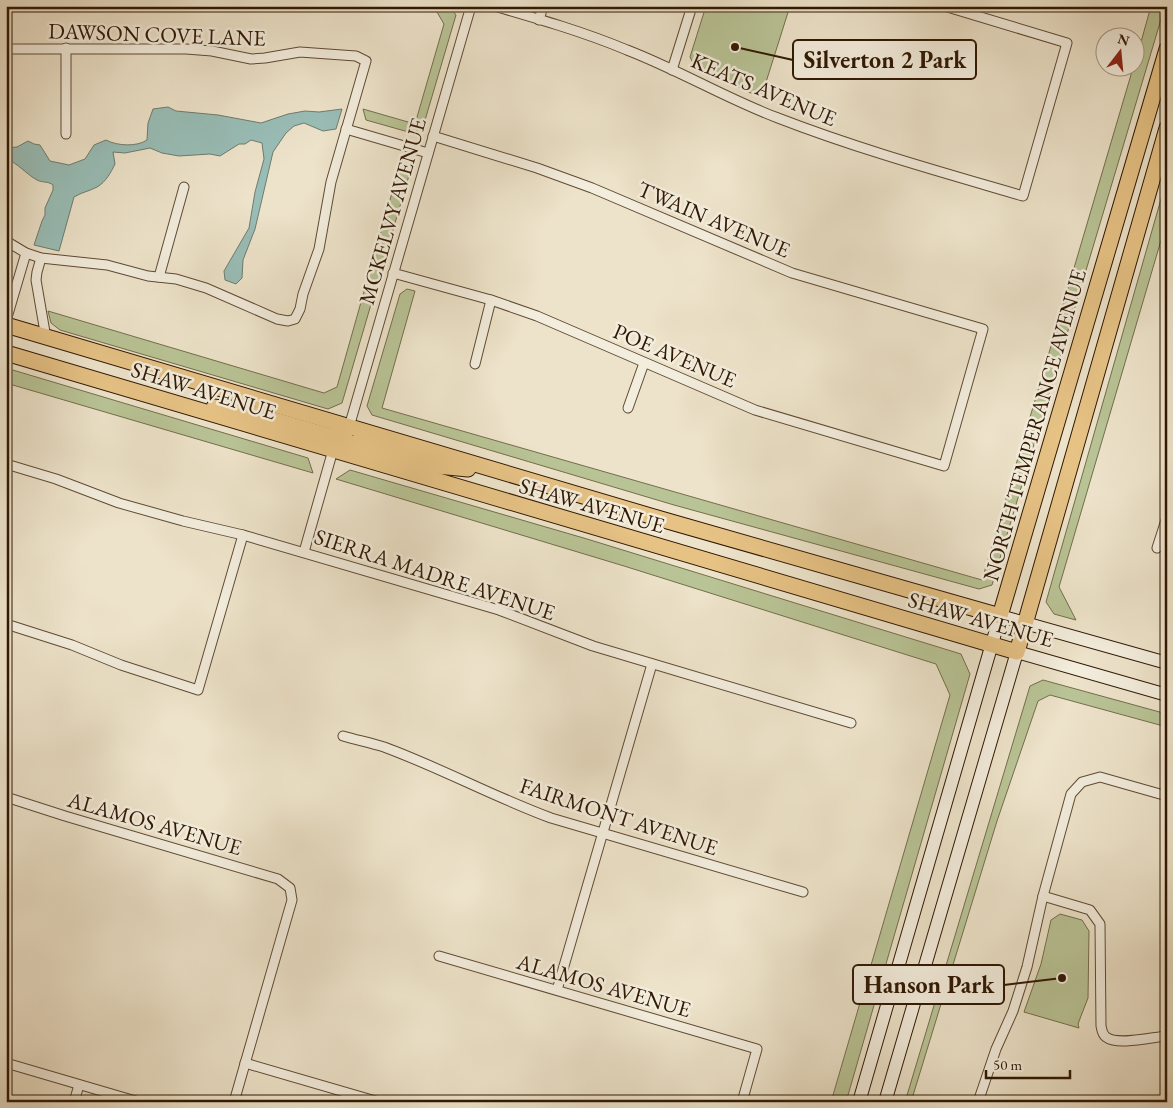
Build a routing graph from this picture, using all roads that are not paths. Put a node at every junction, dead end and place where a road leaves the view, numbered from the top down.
1 (471, 6) edge
2 (494, 6) edge
3 (543, 6) edge
4 (692, 6) edge
5 (944, 6) edge
6 (539, 20) junction
7 (66, 48) junction
8 (1167, 49) edge
9 (6, 50) edge
10 (672, 70) junction
11 (1167, 128) edge
12 (346, 129) junction
13 (66, 134) dead end
14 (432, 136) junction
15 (428, 153) junction
16 (184, 187) dead end
17 (6, 241) edge
18 (26, 253) junction
19 (41, 258) junction
20 (393, 273) junction
21 (159, 277) junction
22 (492, 300) junction
23 (6, 321) edge
24 (6, 325) edge
25 (46, 338) junction
26 (6, 353) edge
27 (644, 363) junction
28 (475, 364) dead end
29 (180, 404) junction
30 (628, 408) dead end
31 (350, 427) junction
32 (333, 450) junction
33 (6, 464) edge
34 (944, 466) joint
35 (502, 472) junction
36 (1167, 517) edge
37 (243, 535) junction
38 (1157, 548) dead end
39 (304, 552) junction
40 (1000, 616) junction
41 (6, 624) edge
42 (1026, 624) junction
43 (992, 645) junction
44 (1017, 652) junction
45 (652, 664) junction
46 (1167, 664) edge
47 (1167, 694) edge
48 (851, 723) dead end
49 (343, 736) dead end
50 (1167, 796) edge
51 (6, 797) edge
52 (603, 834) junction
53 (803, 892) dead end
54 (1043, 896) junction
55 (439, 956) dead end
56 (557, 990) junction
57 (1167, 1036) edge
58 (6, 1063) edge
59 (245, 1063) junction
60 (79, 1085) junction
61 (74, 1102) edge
62 (139, 1102) edge
63 (234, 1102) edge
64 (379, 1102) edge
65 (742, 1102) edge
66 (859, 1102) edge
67 (885, 1102) edge
68 (978, 1102) edge

1 - 14 street, MCKELVY AVENUE
2 - 6 street, KEATS AVENUE
3 - 6 street
4 - 10 street
5 - 10 street, KEATS AVENUE
6 - 10 street, KEATS AVENUE
7 - 9 street, DAWSON COVE LANE
7 - 12 street, DAWSON COVE LANE
7 - 13 street
8 - 40 main road, NORTH TEMPERANCE AVENUE
11 - 42 main road, NORTH TEMPERANCE AVENUE
12 - 15 street
12 - 21 street
14 - 15 street, MCKELVY AVENUE
14 - 34 street, TWAIN AVENUE
15 - 20 street, MCKELVY AVENUE
16 - 21 street
17 - 18 street
18 - 19 street
18 - 23 street
19 - 21 street
19 - 25 street
20 - 22 street, POE AVENUE
20 - 31 street, MCKELVY AVENUE
22 - 27 street, POE AVENUE
22 - 28 street
24 - 25 main road, SHAW AVENUE
25 - 31 main road, SHAW AVENUE
26 - 29 main road, SHAW AVENUE
27 - 30 street
27 - 34 street, POE AVENUE
29 - 31 main road
29 - 32 main road, SHAW AVENUE
31 - 35 main road, SHAW AVENUE
32 - 35 main road
32 - 39 street
32 - 43 main road, SHAW AVENUE
33 - 37 street, SIERRA MADRE AVENUE
35 - 40 main road, SHAW AVENUE
36 - 38 street
37 - 39 street, SIERRA MADRE AVENUE
37 - 41 street
39 - 45 street, SIERRA MADRE AVENUE
40 - 42 main road, SHAW AVENUE
40 - 43 main road, NORTH TEMPERANCE AVENUE
42 - 44 main road, NORTH TEMPERANCE AVENUE
42 - 46 main road, SHAW AVENUE
43 - 44 main road, SHAW AVENUE
43 - 66 main road, NORTH TEMPERANCE AVENUE
44 - 47 main road, SHAW AVENUE
44 - 67 main road, NORTH TEMPERANCE AVENUE
45 - 48 street, SIERRA MADRE AVENUE
45 - 52 street
49 - 52 street, FAIRMONT AVENUE
50 - 54 street
51 - 59 street, ALAMOS AVENUE
52 - 53 street, FAIRMONT AVENUE
52 - 56 street
54 - 57 street
54 - 68 street
55 - 56 street, ALAMOS AVENUE
56 - 65 street, ALAMOS AVENUE
58 - 60 street
59 - 63 street
59 - 64 street
60 - 61 street
60 - 62 street

